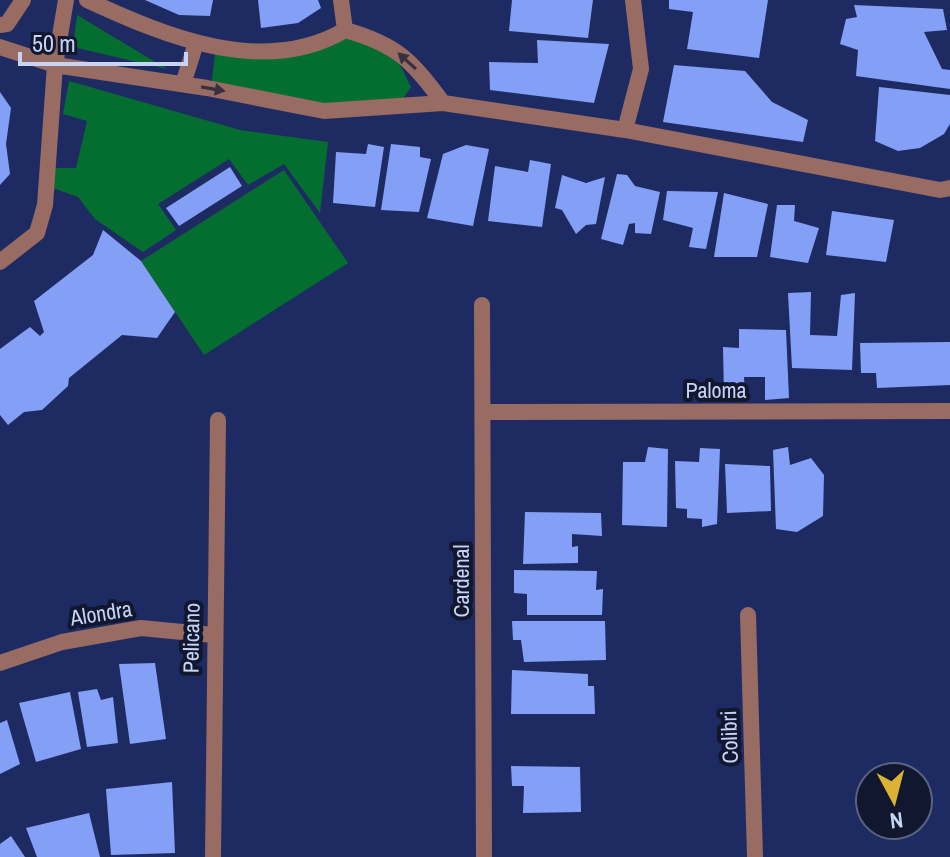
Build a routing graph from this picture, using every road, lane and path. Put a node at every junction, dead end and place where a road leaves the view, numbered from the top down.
1 (23, 0) edge
2 (66, 0) edge
3 (87, 0) edge
4 (341, 0) edge
5 (633, 0) edge
6 (0, 25) edge
7 (345, 30) junction
8 (196, 43) junction
9 (0, 47) edge
10 (55, 65) junction
11 (183, 84) junction
12 (443, 103) junction
13 (625, 130) junction
14 (950, 188) edge
15 (0, 262) edge
16 (482, 305) dead end
17 (950, 411) edge
18 (483, 412) junction
19 (218, 420) dead end
20 (748, 615) dead end
21 (213, 635) junction
22 (0, 663) edge
23 (213, 857) edge
24 (484, 857) edge
25 (755, 857) edge

1 - 6 street
2 - 10 street
3 - 8 street
4 - 7 street
5 - 13 street
7 - 8 street
12 -> 7 street
8 - 11 street
9 - 10 street
10 - 11 street
10 - 15 street
11 -> 12 street
12 - 13 street
13 - 14 street
16 - 18 street, Cardenal
17 - 18 street, Paloma
18 - 24 street, Cardenal
19 - 21 street, Pelicano
20 - 25 street, Colibri
21 - 22 street, Alondra
21 - 23 street, Pelicano

